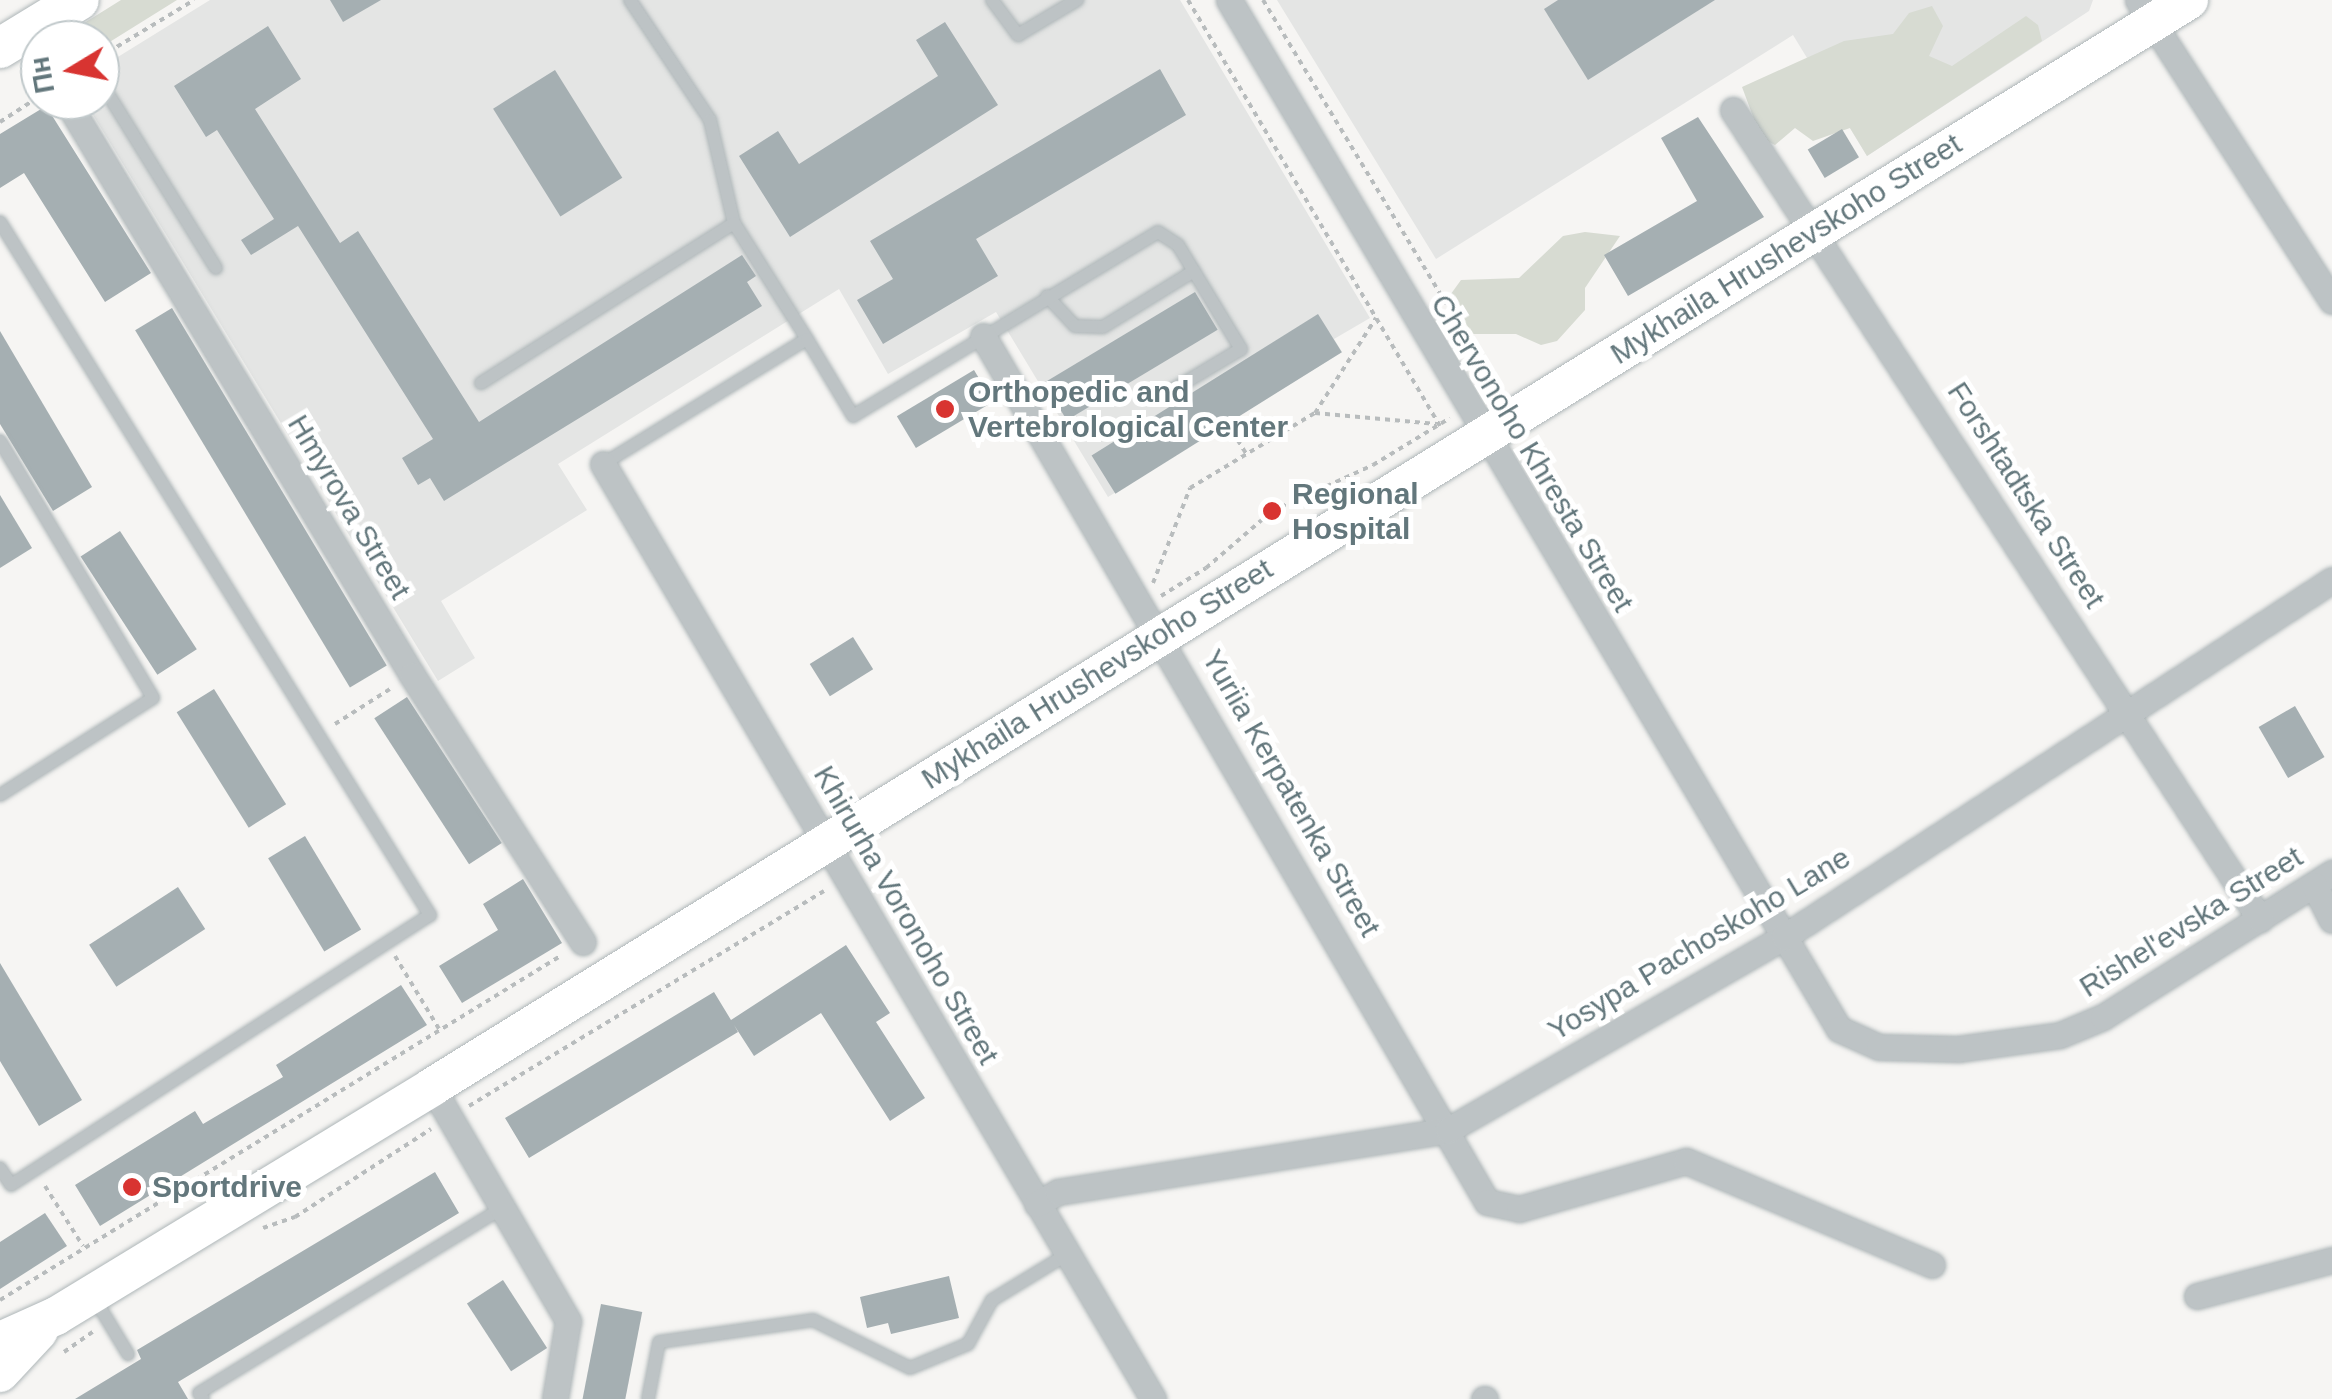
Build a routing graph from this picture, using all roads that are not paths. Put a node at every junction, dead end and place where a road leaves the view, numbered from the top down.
1 (630, 0) edge
2 (992, 0) edge
3 (1077, 0) edge
4 (1229, 0) edge
5 (2189, 0) edge
6 (2145, 12) edge
7 (70, 18) edge
8 (0, 48) edge
9 (1733, 110) dead end
10 (120, 113) edge
11 (78, 120) edge
12 (0, 222) edge
13 (734, 223) junction
14 (1816, 230) junction
15 (216, 268) dead end
16 (1194, 270) junction
17 (1047, 296) junction
18 (2332, 301) edge
19 (983, 336) junction
20 (806, 340) junction
21 (481, 383) dead end
22 (1164, 395) dead end
23 (1461, 430) junction
24 (0, 441) edge
25 (603, 464) joint
26 (2332, 580) edge
27 (1153, 620) junction
28 (2126, 712) junction
29 (0, 795) edge
30 (826, 843) junction
31 (2323, 879) edge
32 (2260, 919) junction
33 (2332, 920) edge
34 (1784, 937) junction
35 (583, 942) road end
36 (440, 1103) junction
37 (1448, 1130) junction
38 (0, 1168) edge
39 (1037, 1204) junction
40 (502, 1208) junction
41 (1066, 1255) junction
42 (2332, 1260) edge
43 (1932, 1266) dead end
44 (2197, 1296) dead end
45 (100, 1308) junction
46 (4, 1341) edge
47 (128, 1354) dead end
48 (203, 1399) edge
49 (555, 1399) edge
50 (648, 1399) edge
51 (1153, 1399) edge

1 - 13 lane
2 - 3 lane
4 - 23 street, Chervonoho Khresta Street
5 - 6 street, Mykhaila Hrushevskoho Street
6 - 14 street, Mykhaila Hrushevskoho Street
6 - 18 street
7 - 8 main road
9 - 14 street, Forshtadtska Street
10 - 15 lane
11 - 35 street, Hmyrova Street
12 - 38 lane
13 - 20 lane
13 - 21 lane
14 - 23 street, Mykhaila Hrushevskoho Street
14 - 28 street, Forshtadtska Street
16 - 17 lane
16 - 17 lane
16 - 22 lane
17 - 19 lane
19 - 20 lane
19 - 27 street, Yuriia Kerpatenka Street
20 - 25 lane
23 - 27 street, Mykhaila Hrushevskoho Street
23 - 34 street, Chervonoho Khresta Street
24 - 29 lane
25 - 30 street, Khirurha Voronoho Street
26 - 28 street, Yosypa Pachoskoho Lane
27 - 30 street, Mykhaila Hrushevskoho Street
27 - 37 street, Yuriia Kerpatenka Street
28 - 32 street, Forshtadtska Street
28 - 34 street, Yosypa Pachoskoho Lane
30 - 36 street, Mykhaila Hrushevskoho Street
30 - 39 street, Khirurha Voronoho Street
31 - 32 street, Rishel'evska Street
31 - 33 street
32 - 34 street, Rishel'evska Street
34 - 37 street, Yosypa Pachoskoho Lane
36 - 40 street
36 - 45 street, Mykhaila Hrushevskoho Street
37 - 39 street, Yosypa Pachoskoho Lane
37 - 43 street, Yuriia Kerpatenka Street
39 - 41 street, Khirurha Voronoho Street
40 - 48 lane
40 - 49 street
41 - 50 lane
41 - 51 street, Khirurha Voronoho Street
42 - 44 street
45 - 46 street, Mykhaila Hrushevskoho Street
45 - 47 lane

